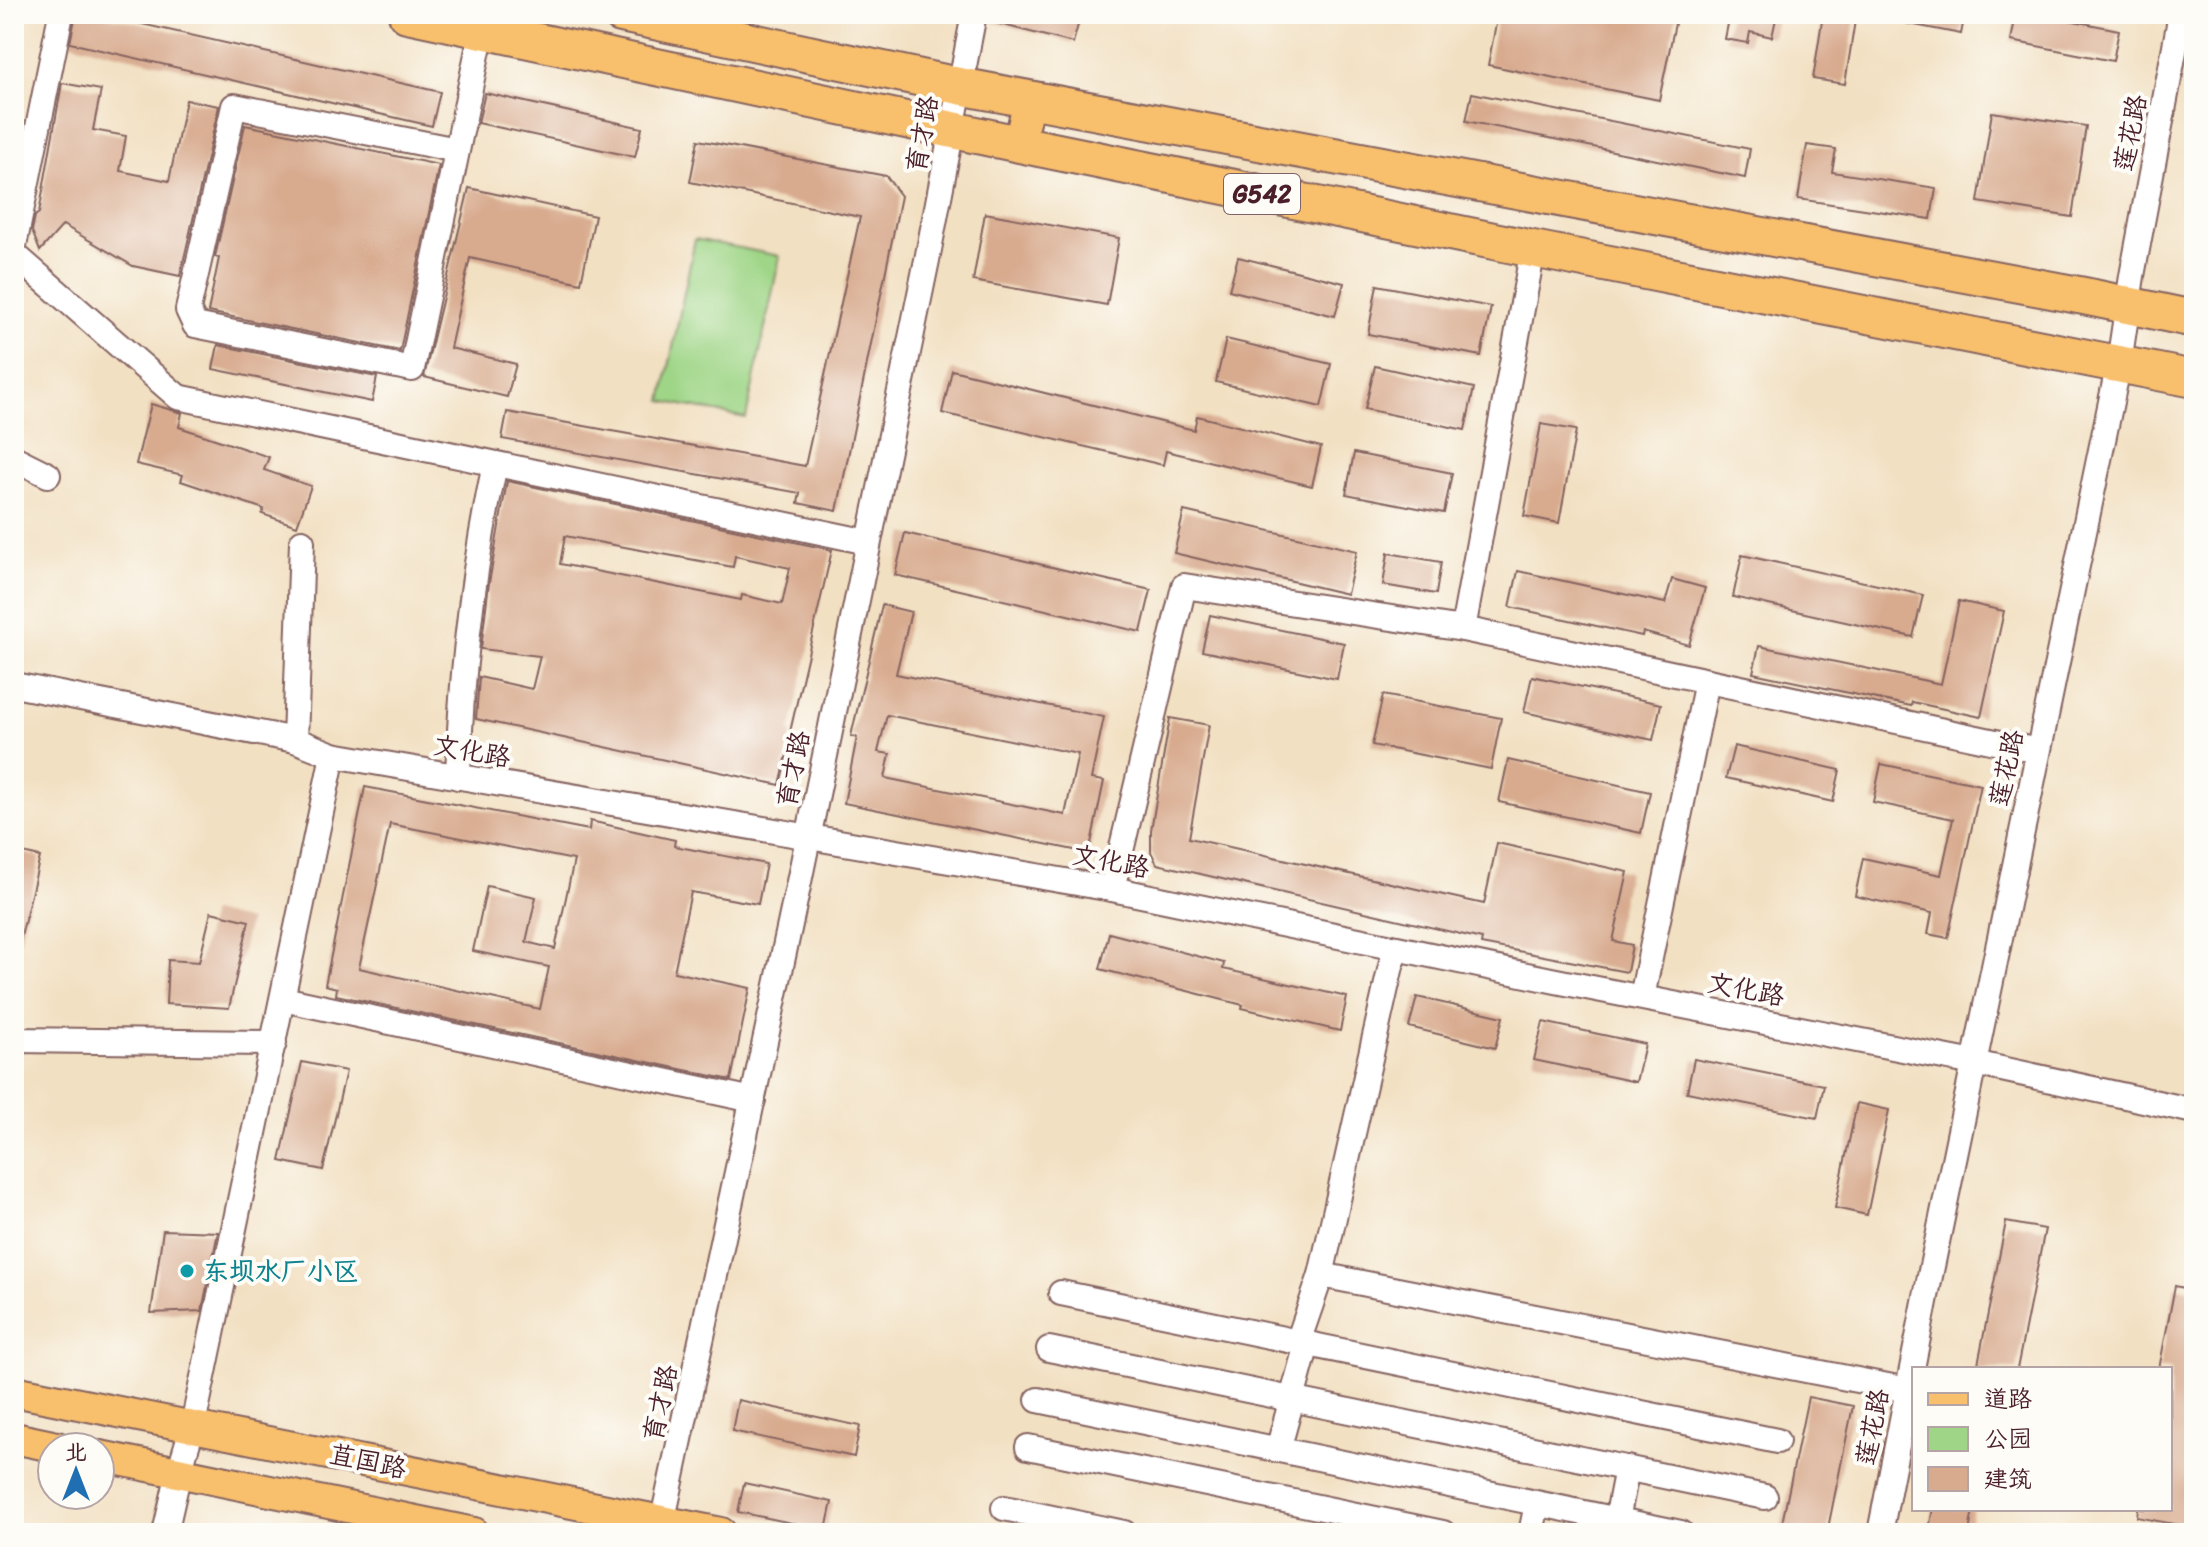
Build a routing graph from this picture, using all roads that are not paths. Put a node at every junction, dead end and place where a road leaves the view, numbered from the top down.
1 (61, 14) edge
2 (407, 14) edge
3 (621, 14) edge
4 (974, 14) edge
5 (2182, 14) edge
6 (2194, 16) edge
7 (482, 30) junction
8 (867, 66) junction
9 (959, 86) junction
10 (1029, 99) junction
11 (857, 110) junction
12 (952, 130) junction
13 (1019, 144) junction
14 (457, 150) junction
15 (14, 246) edge
16 (1533, 249) junction
17 (14, 254) edge
18 (2127, 304) junction
19 (2194, 319) edge
20 (2119, 363) junction
21 (2194, 379) edge
22 (14, 458) edge
23 (495, 464) junction
24 (48, 475) dead end
25 (302, 542) dead end
26 (868, 542) junction
27 (1463, 629) junction
28 (1707, 681) junction
29 (14, 685) edge
30 (295, 740) junction
31 (2038, 751) junction
32 (333, 755) junction
33 (458, 777) junction
34 (808, 838) junction
35 (1112, 889) junction
36 (1395, 948) junction
37 (1642, 997) junction
38 (283, 999) junction
39 (14, 1040) edge
40 (274, 1043) junction
41 (1974, 1063) junction
42 (753, 1100) junction
43 (2194, 1111) edge
44 (1321, 1275) junction
45 (1061, 1293) dead end
46 (1303, 1343) junction
47 (1049, 1349) dead end
48 (1913, 1367) edge
49 (1912, 1370) edge
50 (1908, 1390) junction
51 (14, 1391) edge
52 (1291, 1399) junction
53 (1038, 1400) dead end
54 (193, 1425) junction
55 (14, 1438) edge
56 (1777, 1441) dead end
57 (36, 1443) edge
58 (1028, 1447) dead end
59 (1278, 1450) junction
60 (116, 1459) edge
61 (1627, 1468) junction
62 (179, 1472) junction
63 (1765, 1497) dead end
64 (1537, 1504) junction
65 (1004, 1508) dead end
66 (1617, 1520) junction
67 (411, 1527) edge
68 (662, 1527) edge
69 (165, 1533) edge
70 (474, 1533) edge
71 (721, 1533) edge
72 (1124, 1533) edge
73 (1443, 1533) edge
74 (1531, 1533) edge
75 (1681, 1533) edge
76 (1880, 1533) edge

1 - 15 street
2 - 7 highway, G542
3 - 8 highway, G542
4 - 9 street, 育才路
5 - 6 street
5 - 18 street, 莲花路
7 - 11 highway, G542
7 - 14 street
8 - 9 highway, G542
8 - 11 main road
9 - 10 highway, G542
9 - 12 street, 育才路
10 - 13 main road
10 - 18 highway, G542
11 - 12 highway, G542
12 - 13 highway, G542
12 - 26 street, 育才路
13 - 16 highway, G542
14 - 14 street
16 - 20 highway, G542
16 - 27 street
17 - 23 street
18 - 19 highway, G542
18 - 20 street, 莲花路
20 - 21 highway, G542
20 - 31 street, 莲花路
22 - 24 street
23 - 26 street
23 - 33 street
25 - 30 street
26 - 34 street, 育才路
27 - 28 street
27 - 35 street
28 - 31 street
28 - 37 street
29 - 30 street, 文化路
30 - 32 street, 文化路
31 - 41 street, 莲花路
32 - 33 street, 文化路
32 - 38 street
33 - 34 street, 文化路
34 - 35 street, 文化路
34 - 42 street, 育才路
35 - 36 street, 文化路
36 - 37 street, 文化路
36 - 44 street
37 - 41 street, 文化路
38 - 40 street
38 - 42 street
39 - 40 street
40 - 54 street
41 - 43 street, 文化路
41 - 48 street, 莲花路
42 - 68 street, 育才路
44 - 46 street
44 - 50 street
45 - 46 street
46 - 52 street
46 - 56 street
47 - 52 street
49 - 50 street, 莲花路
50 - 76 street, 莲花路
51 - 54 main road, 苴国路
52 - 59 street
52 - 61 street
53 - 59 street
54 - 62 street
54 - 68 main road, 苴国路
55 - 57 main road
58 - 73 street
59 - 64 street
60 - 62 main road, 苴国路
61 - 63 street
61 - 66 street
62 - 67 main road, 苴国路
62 - 69 street
64 - 66 street
64 - 74 street
65 - 72 street
66 - 75 street
67 - 70 main road, 苴国路
68 - 71 main road, 苴国路

